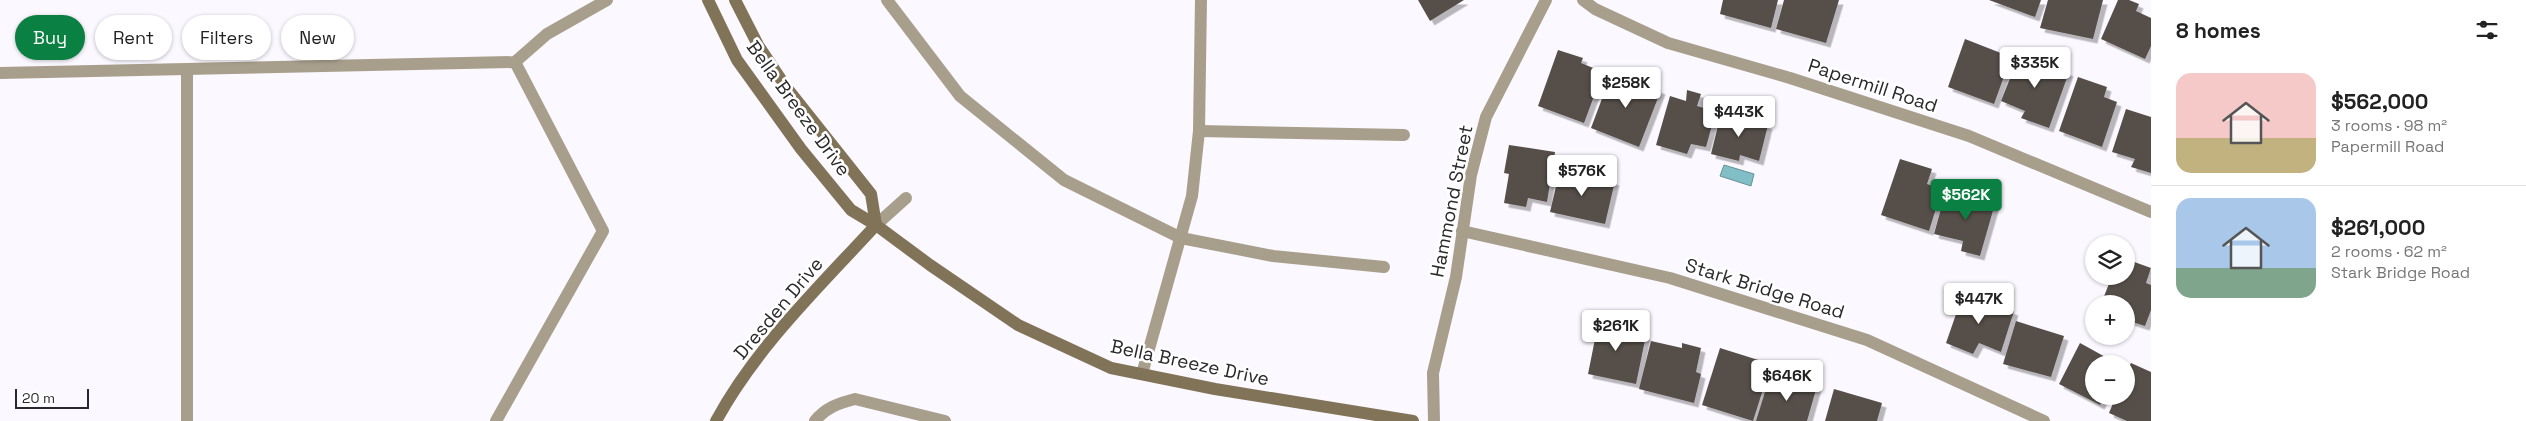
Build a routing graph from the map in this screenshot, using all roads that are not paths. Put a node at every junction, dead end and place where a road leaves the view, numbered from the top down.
1 (607, 0) edge
2 (708, 0) edge
3 (735, 0) edge
4 (887, 0) edge
5 (1201, 0) edge
6 (1546, 0) edge
7 (1583, 0) edge
8 (515, 62) junction
9 (187, 69) junction
10 (0, 73) edge
11 (1200, 131) junction
12 (1404, 135) dead end
13 (906, 198) dead end
14 (2151, 212) edge
15 (876, 225) junction
16 (1462, 231) junction
17 (1181, 238) junction
18 (1384, 267) dead end
19 (1142, 374) junction
20 (187, 421) edge
21 (496, 421) edge
22 (716, 421) edge
23 (815, 421) edge
24 (945, 421) edge
25 (1413, 421) edge
26 (1434, 421) edge
27 (2044, 421) edge

1 - 8 street
2 - 15 street, Bella Breeze Drive
3 - 15 street, Bella Breeze Drive
4 - 17 street
5 - 11 street
6 - 16 street, Hammond Street
7 - 14 street, Papermill Road
8 - 9 street
8 - 21 street
9 - 10 street
9 - 20 street
11 - 12 street
11 - 17 street
13 - 15 street
15 - 19 street, Bella Breeze Drive
15 - 22 street, Dresden Drive
16 - 26 street, Hammond Street
16 - 27 street, Stark Bridge Road
17 - 18 street
17 - 19 street
19 - 25 street, Bella Breeze Drive
23 - 24 street

